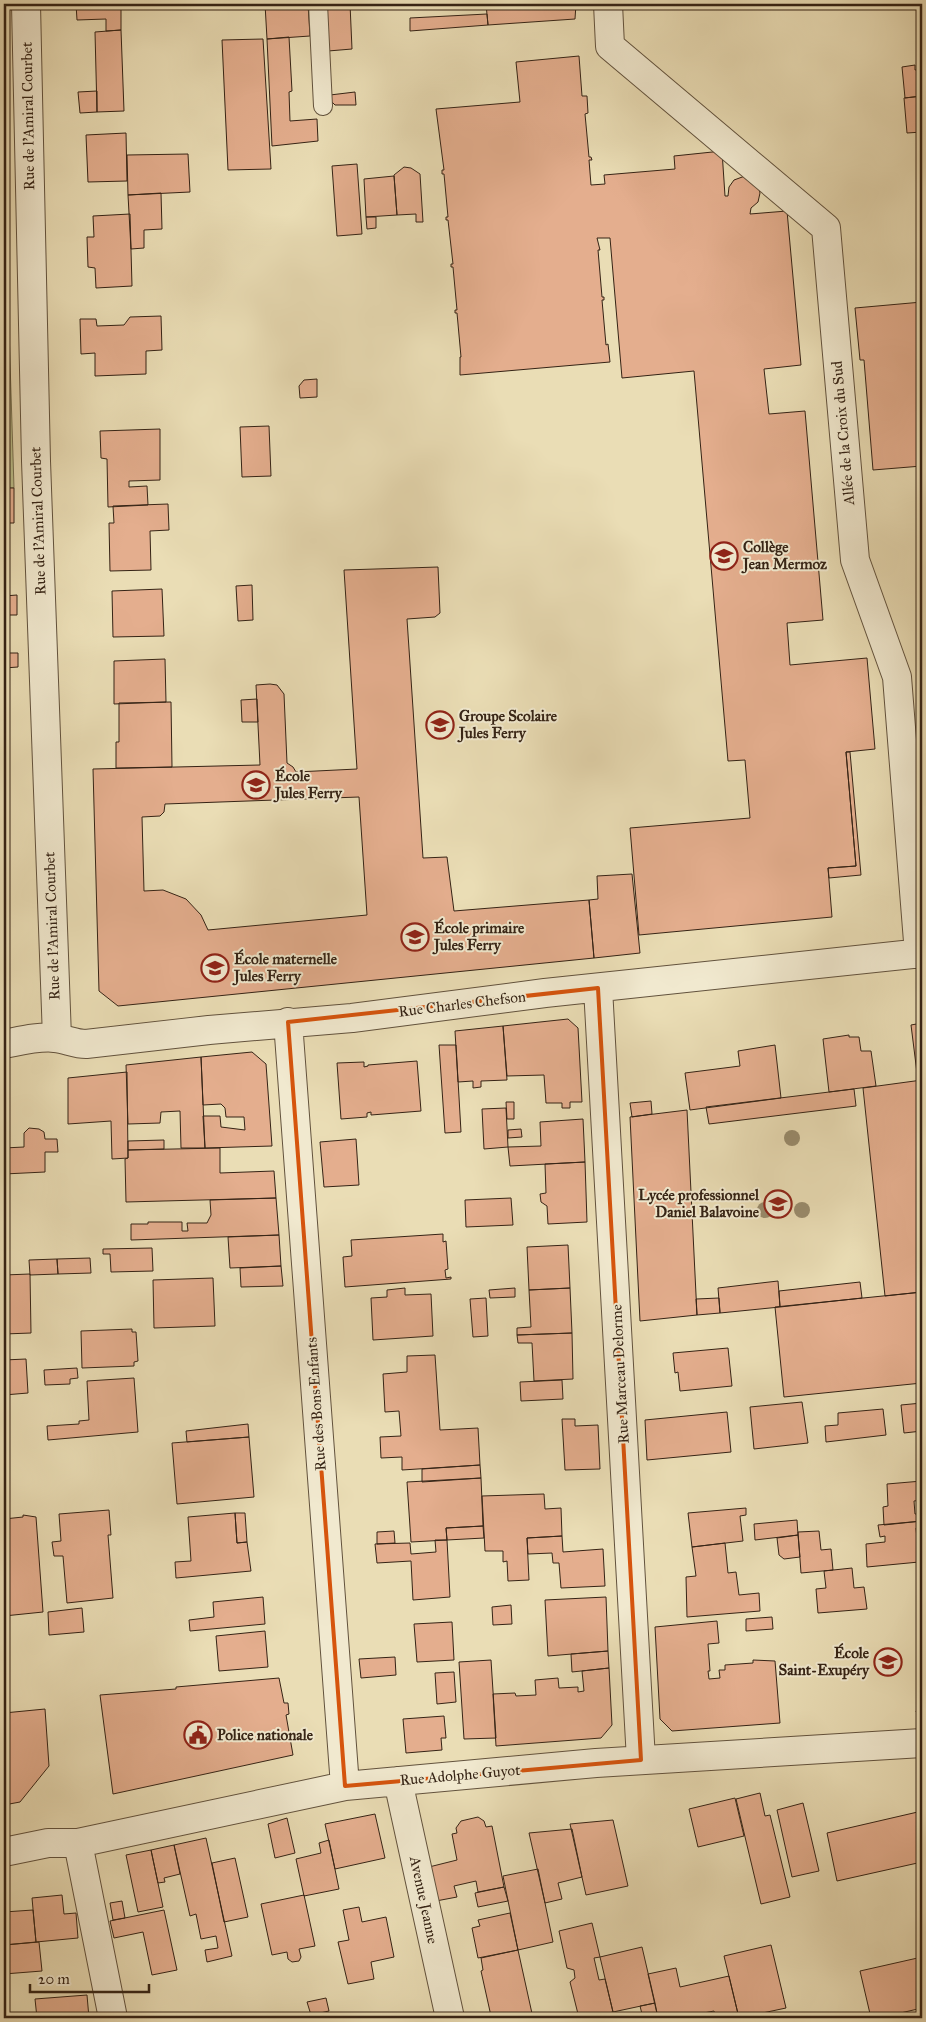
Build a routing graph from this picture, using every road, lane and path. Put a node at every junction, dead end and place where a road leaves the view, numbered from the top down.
1 (26, 4) edge
2 (318, 4) edge
3 (608, 4) edge
4 (323, 106) dead end
5 (921, 954) edge
6 (598, 988) junction
7 (288, 1022) junction
8 (57, 1038) junction
9 (4, 1044) edge
10 (922, 1743) edge
11 (641, 1760) junction
12 (398, 1781) junction
13 (345, 1786) junction
14 (78, 1843) junction
15 (4, 1852) edge
16 (114, 2018) edge
17 (450, 2018) edge

1 - 8 street, Rue de l'Amiral Courbet
2 - 4 lane
3 - 5 street, Allée de la Croix du Sud
5 - 6 street, Rue Charles Chefson
6 - 7 street, Rue Charles Chefson
6 - 11 street, Rue Marceau Delorme
7 - 8 street, Rue Charles Chefson
7 - 13 street, Rue des Bons Enfants
8 - 9 street, Rue Charles Chefson
10 - 11 street, Rue Adolphe Guyot
11 - 12 street, Rue Adolphe Guyot
12 - 13 street, Rue Adolphe Guyot
12 - 17 street, Avenue Jeanne
13 - 14 street, Rue Adolphe Guyot
14 - 15 street, Rue Adolphe Guyot
14 - 16 street

